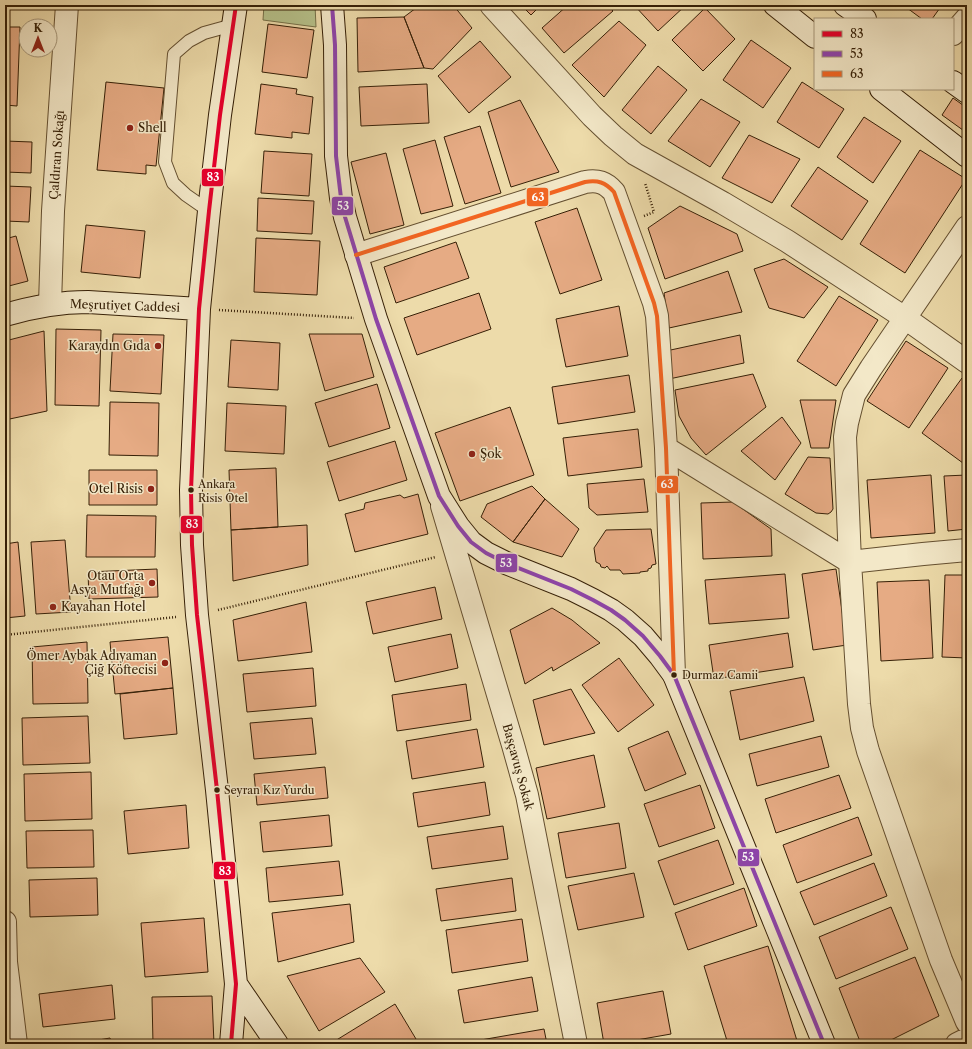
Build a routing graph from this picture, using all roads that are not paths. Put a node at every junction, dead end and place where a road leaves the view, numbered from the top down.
1 (67, 5) edge
2 (332, 5) edge
3 (491, 5) edge
4 (774, 5) edge
5 (845, 5) edge
6 (234, 15) edge
7 (864, 18) edge
8 (967, 18) edge
9 (954, 33) edge
10 (814, 36) edge
11 (954, 83) edge
12 (891, 92) edge
13 (967, 92) edge
14 (967, 156) edge
15 (208, 211) junction
16 (967, 227) edge
17 (356, 255) junction
18 (50, 304) junction
19 (199, 309) junction
20 (5, 315) edge
21 (905, 318) junction
22 (967, 362) edge
23 (666, 448) junction
24 (439, 496) junction
25 (967, 550) edge
26 (850, 562) junction
27 (674, 675) junction
28 (5, 922) edge
29 (236, 984) junction
30 (967, 1022) edge
31 (967, 1039) edge
32 (16, 1044) edge
33 (231, 1044) edge
34 (277, 1044) edge
35 (576, 1044) edge
36 (824, 1044) edge
37 (957, 1044) edge

1 - 18 street, Çaldıran Sokağı
2 - 17 street
3 - 21 street
4 - 10 street
5 - 7 street
6 - 15 street
6 - 15 lane
8 - 9 street
11 - 13 street
12 - 14 street
15 - 19 street
16 - 21 street
17 - 23 street
17 - 24 street
18 - 19 street, Meşrutiyet Caddesi
18 - 20 street, Meşrutiyet Caddesi
19 - 29 street
21 - 22 street
21 - 26 street
23 - 26 street
23 - 27 street
24 - 27 street
24 - 35 street, Başçavuş Sokak
25 - 26 street
26 - 30 street
27 - 36 street
28 - 32 street
29 - 33 street
29 - 34 street
31 - 37 street

